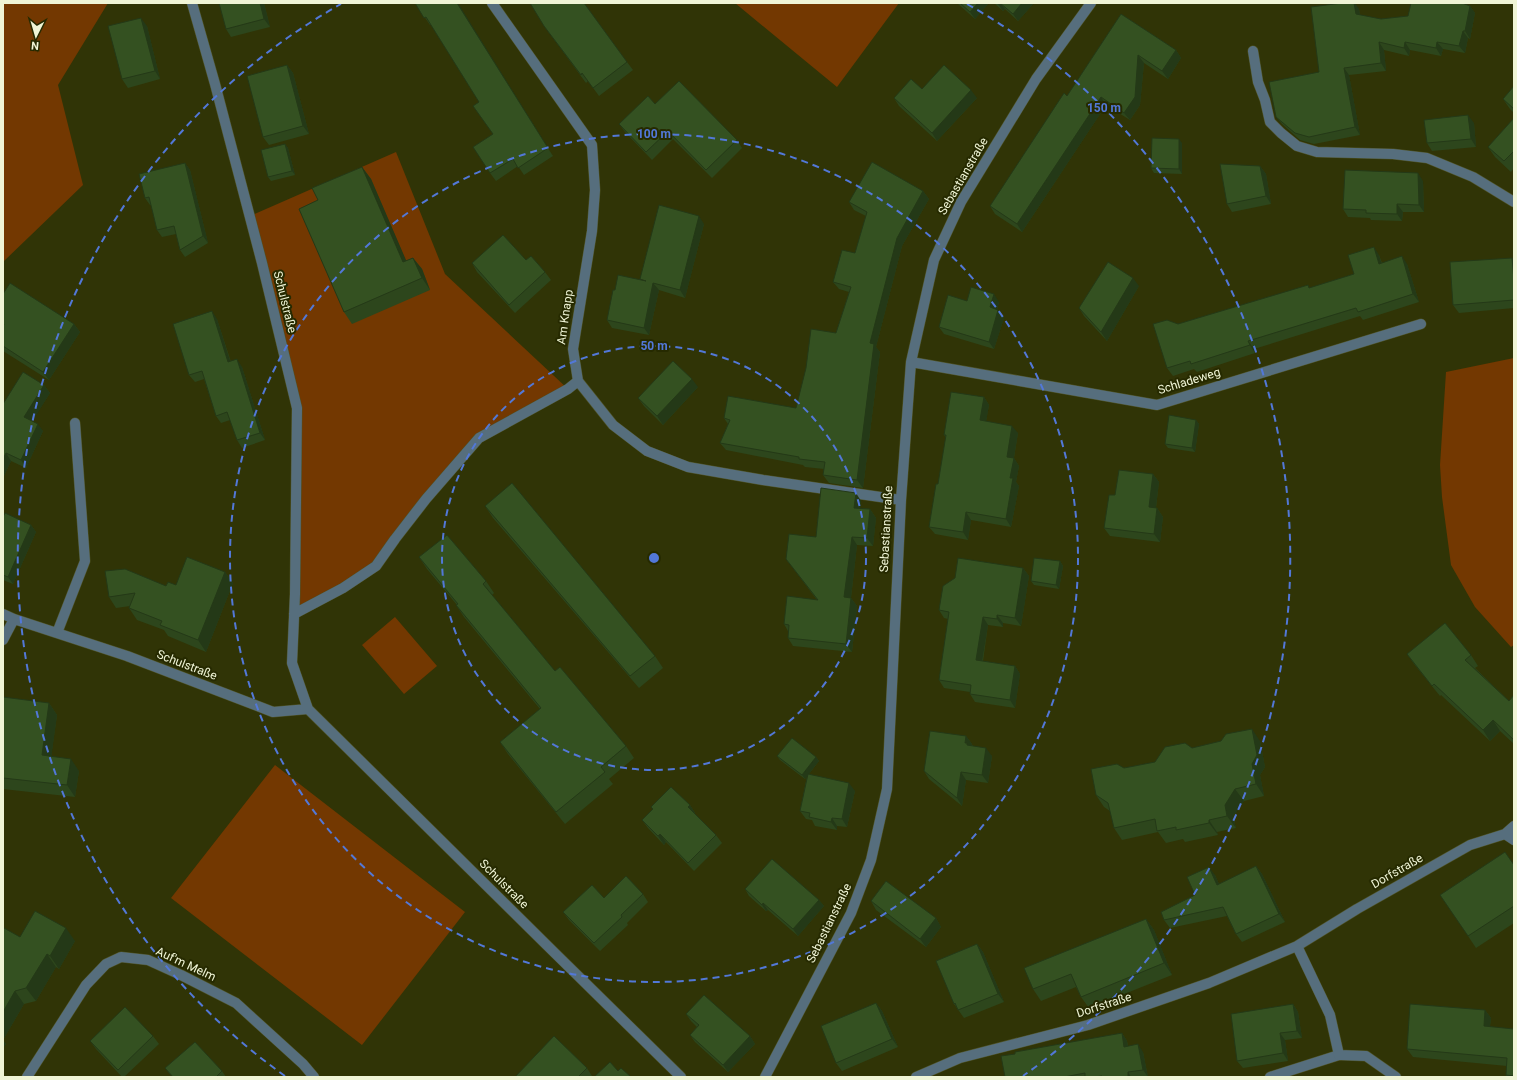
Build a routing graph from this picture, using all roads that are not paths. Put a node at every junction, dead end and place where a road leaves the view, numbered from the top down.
1 (192, 3) edge
2 (492, 3) edge
3 (1091, 3) edge
4 (1253, 51) dead end
5 (1514, 202) edge
6 (1421, 324) dead end
7 (912, 362) junction
8 (578, 381) junction
9 (75, 423) dead end
10 (900, 500) junction
11 (3, 614) edge
12 (294, 614) junction
13 (14, 619) junction
14 (57, 633) junction
15 (3, 640) edge
16 (308, 709) junction
17 (1514, 826) edge
18 (1505, 834) junction
19 (1514, 840) edge
20 (1297, 946) junction
21 (1339, 1055) junction
22 (27, 1077) edge
23 (314, 1077) edge
24 (681, 1077) edge
25 (765, 1077) edge
26 (916, 1077) edge
27 (1270, 1077) edge
28 (1396, 1077) edge

1 - 12 street, Schulstraße
2 - 8 street, Am Knapp
3 - 7 street, Sebastianstraße
4 - 5 street
6 - 7 street, Schladeweg
7 - 10 street, Sebastianstraße
8 - 10 street, Am Knapp
8 - 12 street
9 - 14 street
10 - 25 street, Sebastianstraße
11 - 13 street, Schulstraße
12 - 16 street, Schulstraße
13 - 14 street, Schulstraße
13 - 15 street
14 - 16 street, Schulstraße
16 - 24 street, Schulstraße
17 - 18 street
18 - 19 street
18 - 20 street, Dorfstraße
20 - 21 street
20 - 26 street, Dorfstraße
21 - 27 street
21 - 28 street
22 - 23 street, Auf'm Melm

